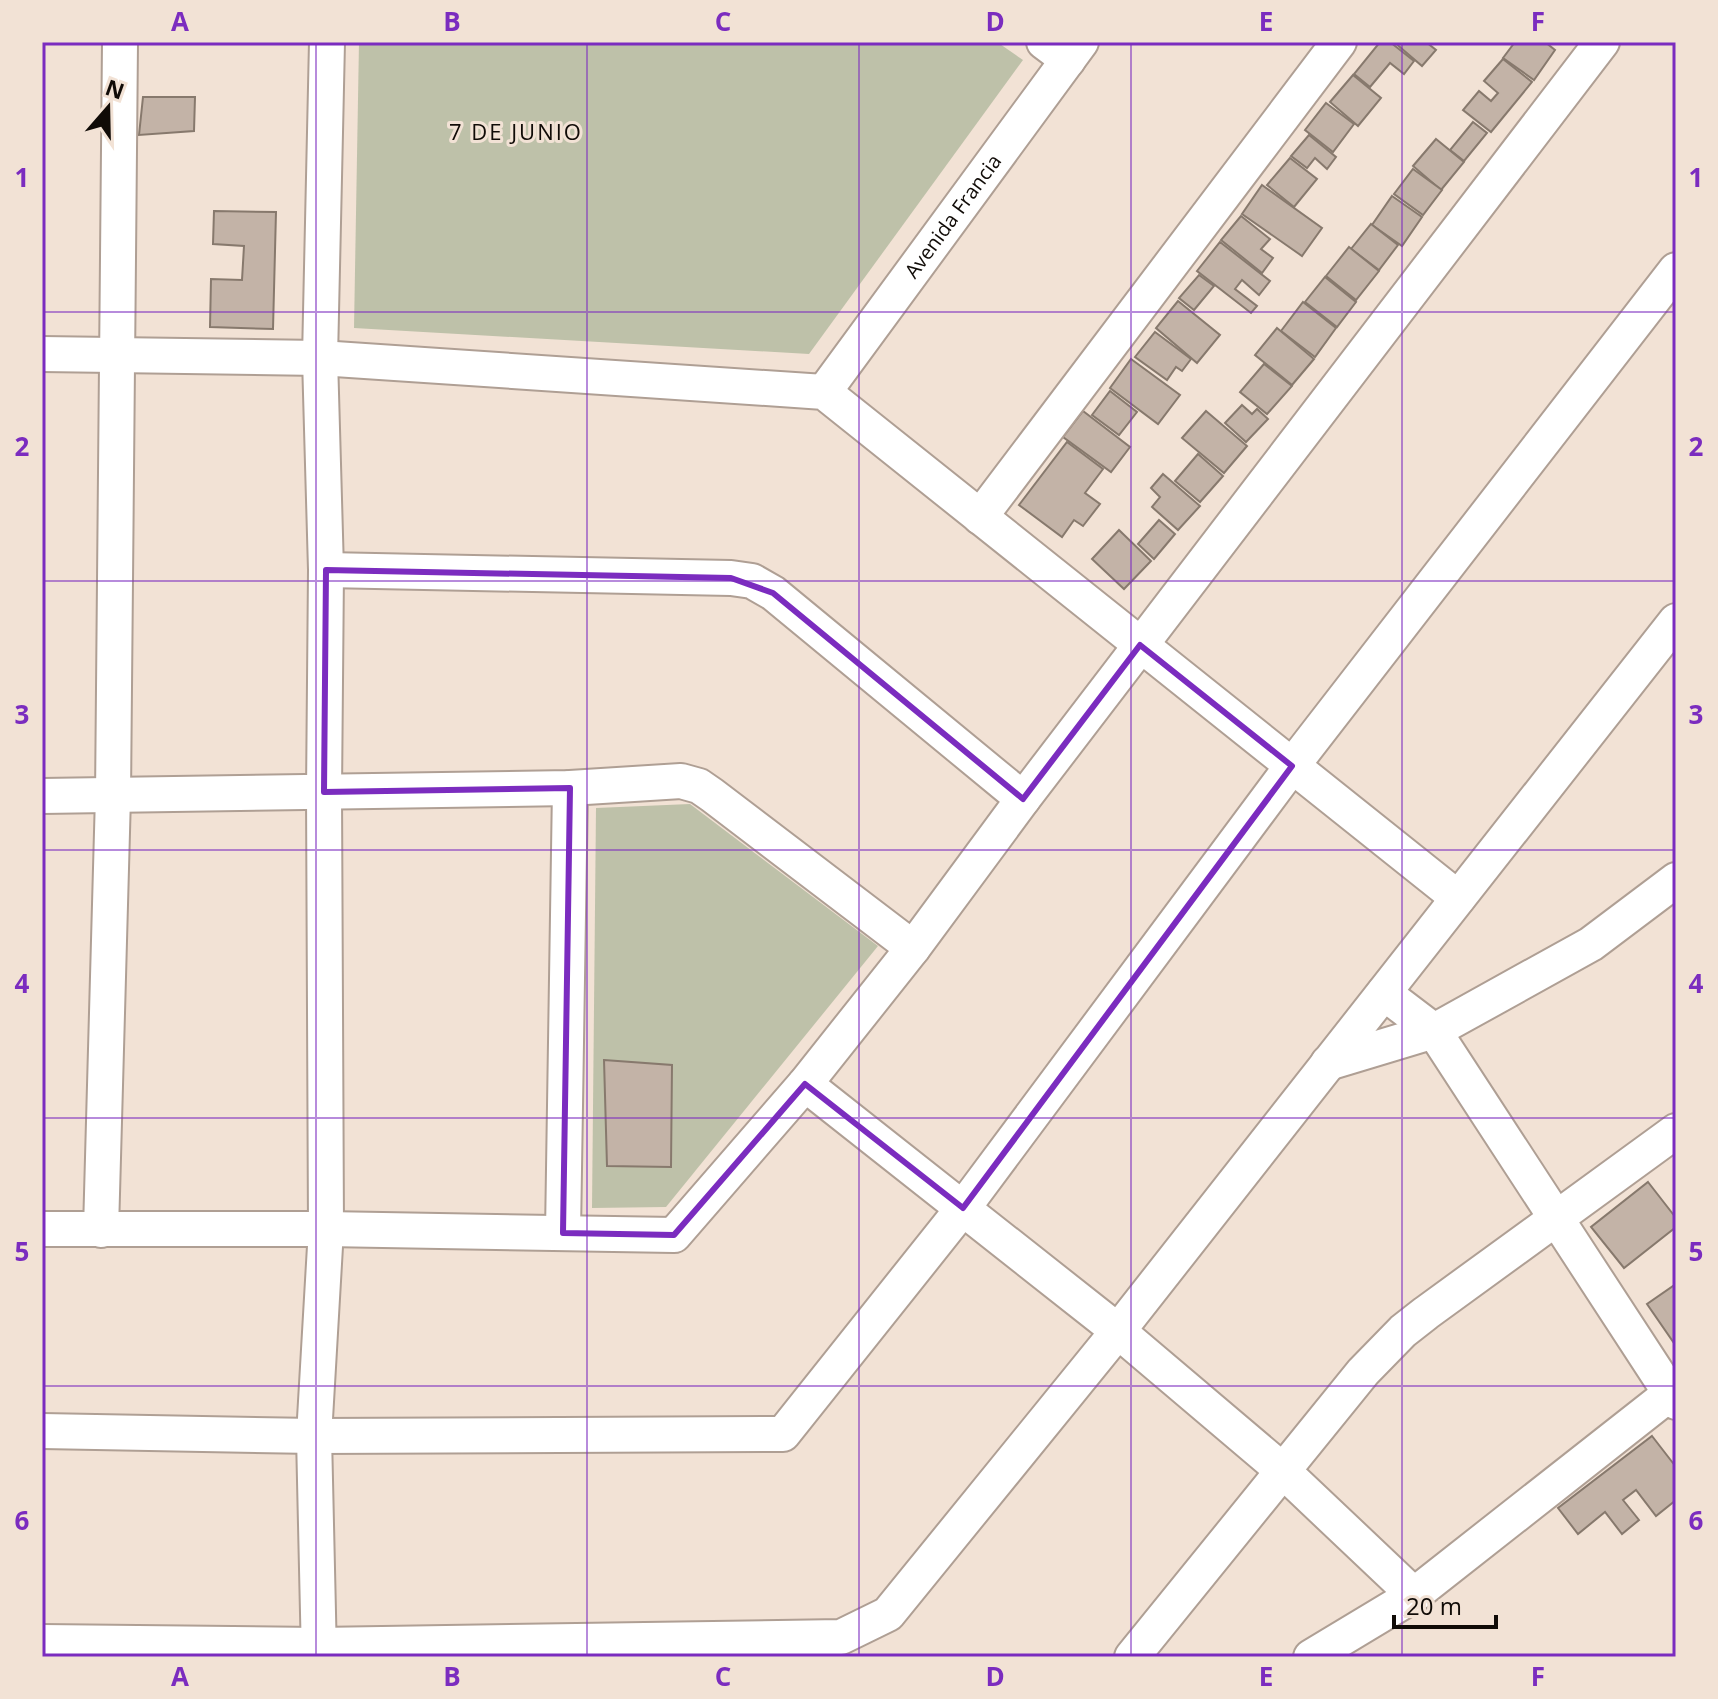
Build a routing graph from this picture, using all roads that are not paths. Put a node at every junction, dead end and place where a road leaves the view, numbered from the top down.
1 (120, 42) edge
2 (327, 42) edge
3 (1339, 42) edge
4 (1602, 42) edge
5 (1064, 48) edge
6 (1676, 270) edge
7 (42, 354) edge
8 (119, 354) junction
9 (320, 358) junction
10 (824, 392) junction
11 (980, 517) junction
12 (326, 570) junction
13 (1676, 621) edge
14 (1140, 645) junction
15 (1292, 766) junction
16 (570, 788) junction
17 (324, 792) junction
18 (42, 796) edge
19 (113, 796) junction
20 (1023, 799) junction
21 (1676, 880) edge
22 (1458, 898) junction
23 (913, 948) junction
24 (1384, 993) junction
25 (1434, 1031) junction
26 (1328, 1063) junction
27 (805, 1084) junction
28 (1676, 1131) edge
29 (963, 1208) junction
30 (1558, 1218) junction
31 (42, 1229) edge
32 (326, 1229) junction
33 (101, 1230) junction
34 (563, 1233) junction
35 (1118, 1331) junction
36 (1674, 1395) edge
37 (42, 1431) edge
38 (314, 1436) junction
39 (1282, 1470) junction
40 (1414, 1595) junction
41 (42, 1642) edge
42 (523, 1649) edge
43 (106, 1650) edge
44 (319, 1651) edge
45 (1132, 1657) edge
46 (1311, 1657) edge

1 - 8 street
2 - 9 street
3 - 11 street
4 - 14 street
5 - 10 street, Avenida Francia
6 - 15 street
7 - 8 street
8 - 9 street
8 - 19 street
9 - 10 street
9 - 12 street
10 - 11 street
11 - 14 street
12 - 17 street
12 - 20 street
13 - 22 street
14 - 15 street
14 - 20 street
15 - 22 street
15 - 29 street
16 - 17 street
16 - 23 street
16 - 34 street
17 - 19 street
17 - 32 street
18 - 19 street
19 - 33 street
20 - 23 street
21 - 25 street
22 - 24 street
23 - 27 street
24 - 25 street
24 - 26 street
25 - 26 street
25 - 30 street
26 - 35 street
27 - 29 street
27 - 34 street
28 - 30 street
29 - 35 street
29 - 38 street
30 - 36 street
30 - 39 street
31 - 33 street
32 - 33 street
32 - 34 street
32 - 38 street
35 - 39 street
35 - 42 street
36 - 40 street
37 - 38 street
38 - 44 street
39 - 40 street
39 - 45 street
40 - 46 street
41 - 43 street
42 - 44 street
43 - 44 street

